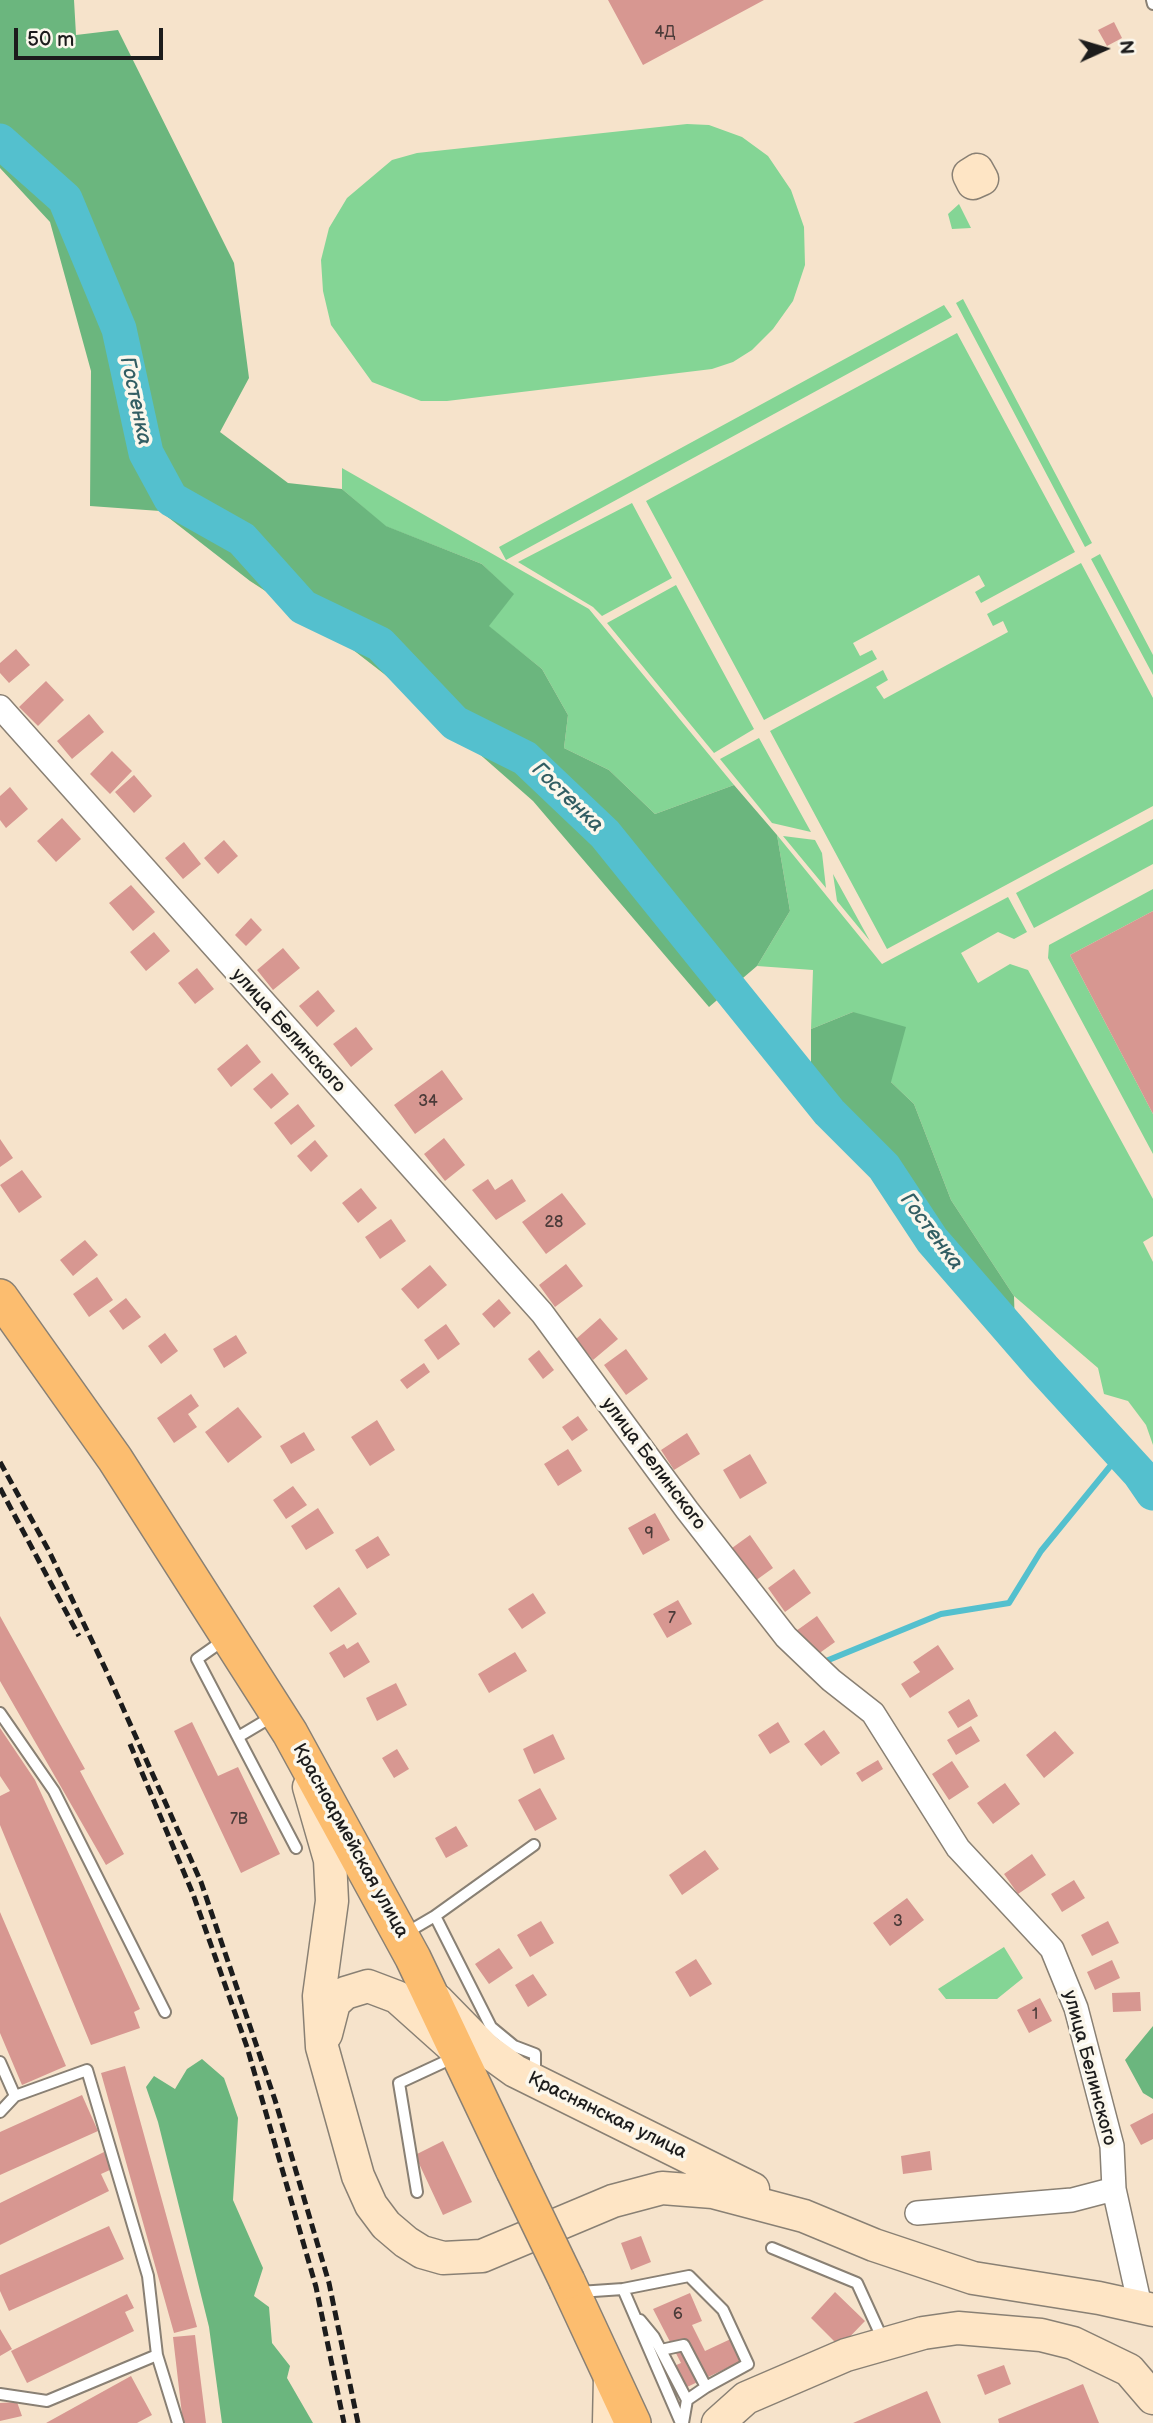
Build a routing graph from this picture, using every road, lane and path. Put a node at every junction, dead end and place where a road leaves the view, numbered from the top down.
1 (0, 708) edge
2 (0, 1297) edge
3 (229, 1637) junction
4 (0, 1713) edge
5 (284, 1723) junction
6 (238, 1737) junction
7 (534, 1845) dead end
8 (296, 1848) dead end
9 (435, 1916) junction
10 (401, 1936) junction
11 (428, 1990) junction
12 (165, 2012) dead end
13 (461, 2054) junction
14 (0, 2062) edge
15 (330, 2080) junction
16 (536, 2082) junction
17 (15, 2096) junction
18 (0, 2112) edge
19 (1114, 2189) junction
20 (417, 2192) dead end
21 (916, 2213) dead end
22 (804, 2216) junction
23 (772, 2248) dead end
24 (570, 2287) junction
25 (623, 2289) junction
26 (631, 2308) junction
27 (1147, 2308) edge
28 (884, 2343) junction
29 (661, 2350) junction
30 (157, 2355) junction
31 (760, 2374) junction
32 (610, 2377) junction
33 (706, 2387) junction
34 (0, 2394) edge
35 (1153, 2398) edge
36 (687, 2400) junction
37 (178, 2423) edge
38 (610, 2423) edge
39 (633, 2423) edge
40 (682, 2423) edge
41 (718, 2423) edge

1 - 19 street, улица Белинского
2 - 3 main road, Красноармейская улица
3 - 5 main road, Красноармейская улица
3 - 6 lane
4 - 12 lane
5 - 6 lane
5 - 10 main road, Красноармейская улица
5 - 15 main road
6 - 8 lane
7 - 9 lane
9 - 10 lane
9 - 16 lane
10 - 11 main road, Красноармейская улица
11 - 13 main road, Красноармейская улица
11 - 16 main road, Краснянская улица
13 - 15 main road
13 - 20 lane
13 - 24 main road, Красноармейская улица, bridge
14 - 17 lane
15 - 22 main road
16 - 22 main road, Краснянская улица
17 - 18 lane
17 - 30 lane
19 - 21 street
19 - 27 street, улица Белинского
22 - 27 main road
23 - 28 lane
24 - 25 lane
24 - 32 main road, Красноармейская улица
25 - 26 lane
25 - 31 lane
26 - 29 lane
26 - 40 lane
28 - 31 main road
28 - 35 main road
29 - 33 lane
29 - 36 lane
30 - 34 lane
30 - 37 lane
31 - 33 lane
31 - 41 main road
32 - 38 main road
32 - 39 main road, Красноармейская улица
33 - 36 lane
36 - 40 lane

